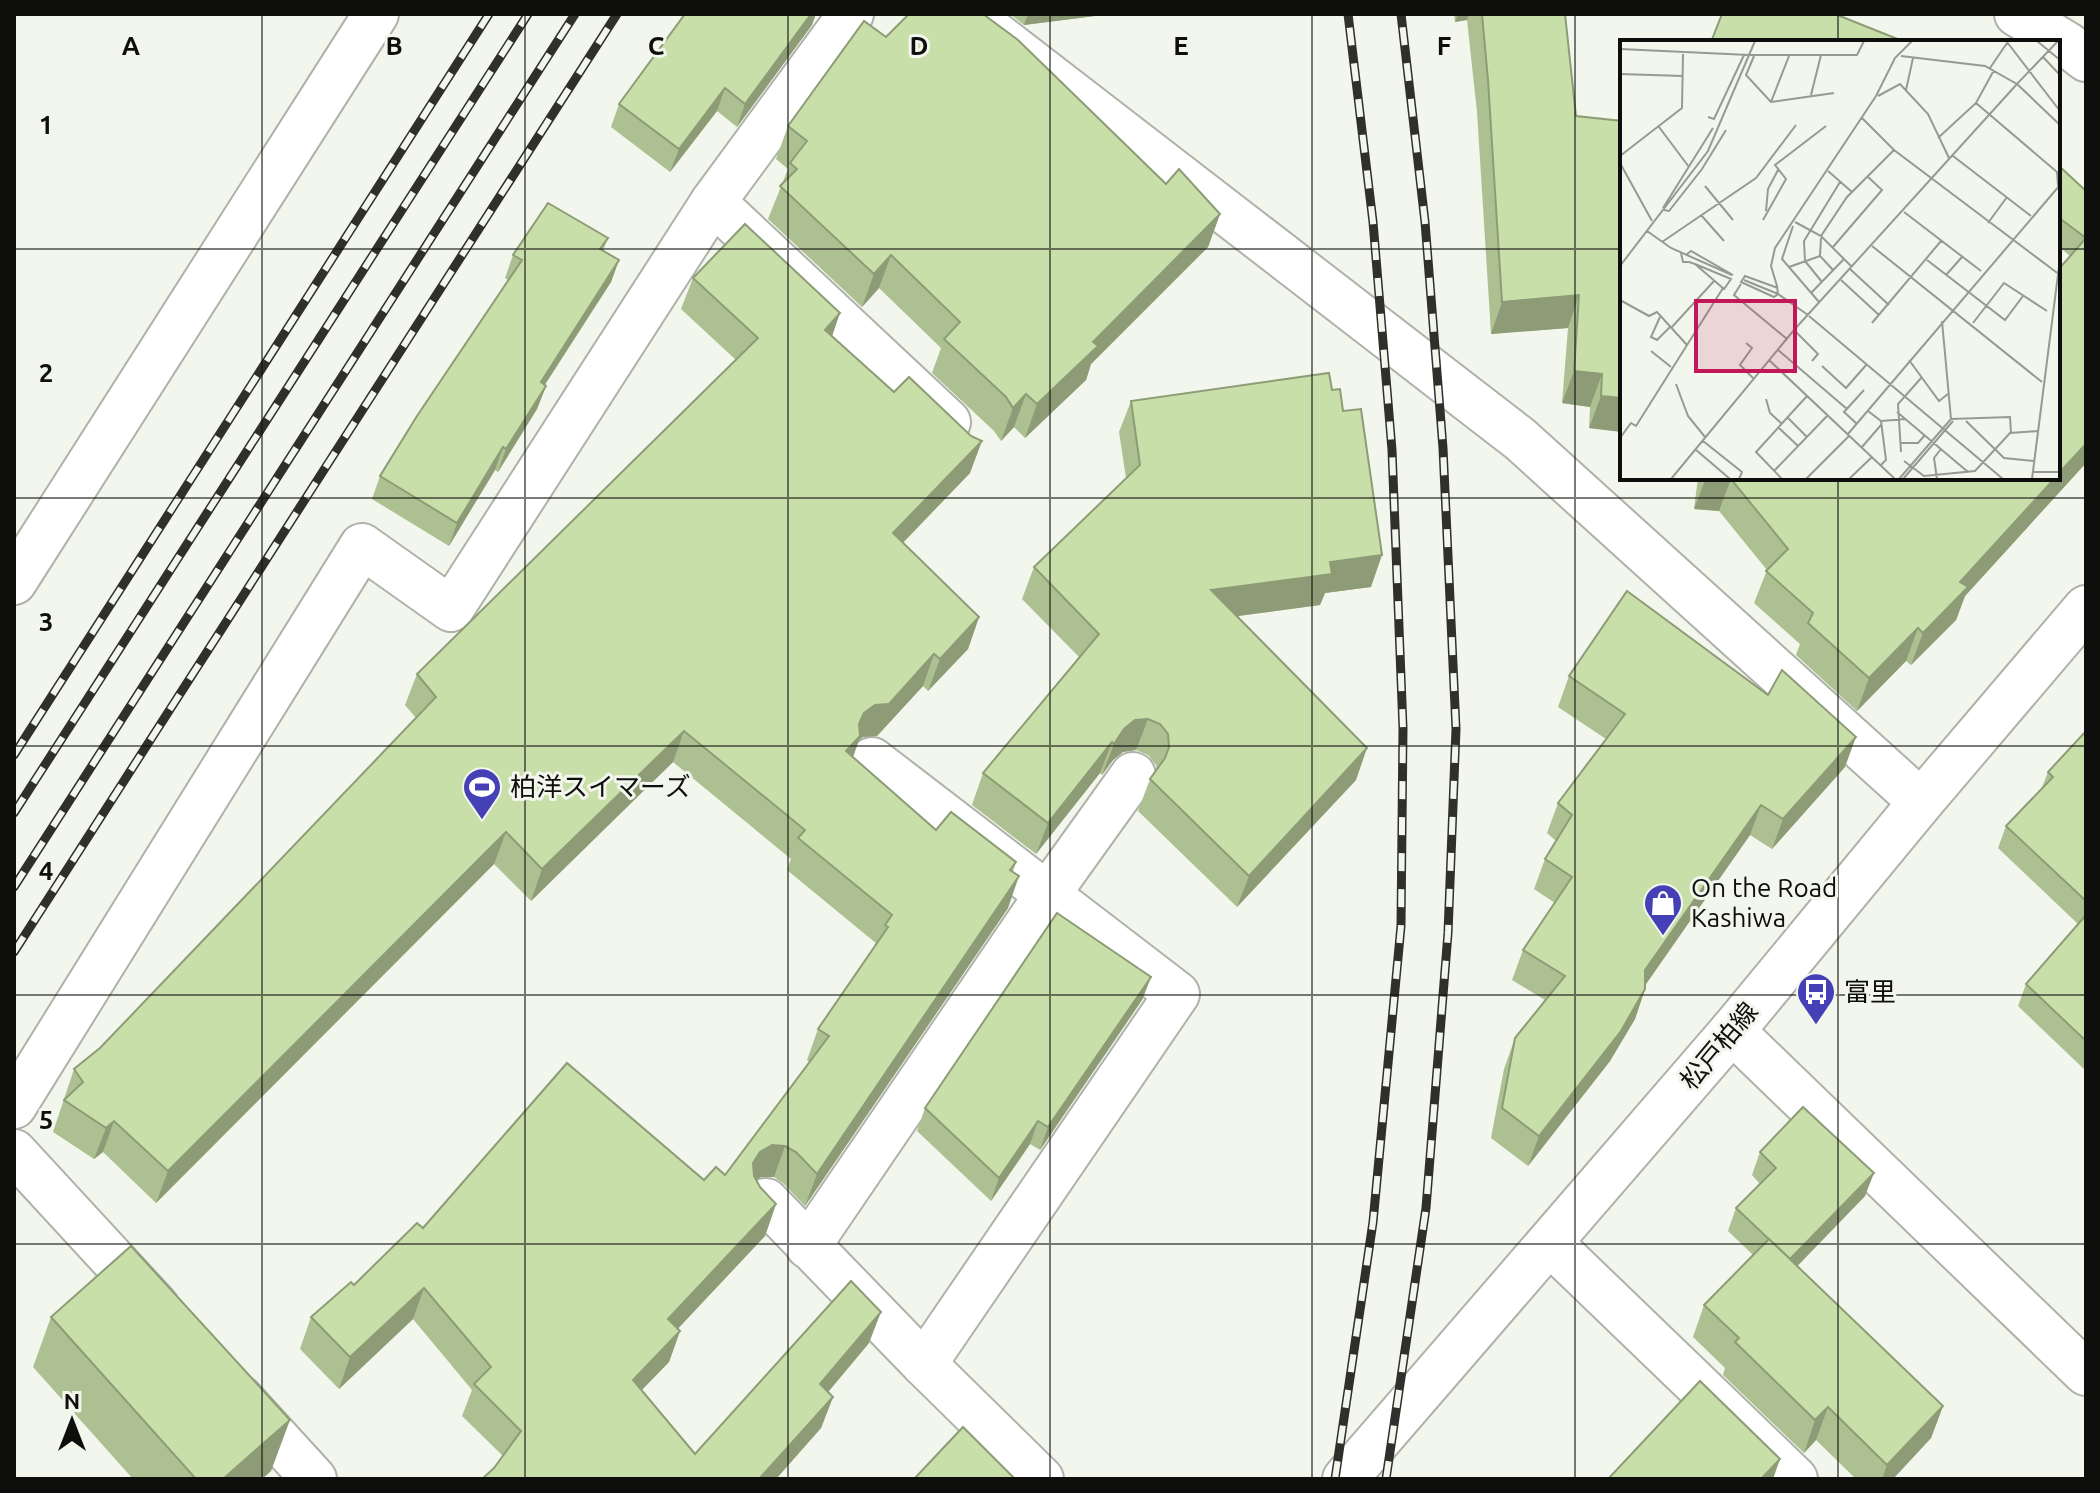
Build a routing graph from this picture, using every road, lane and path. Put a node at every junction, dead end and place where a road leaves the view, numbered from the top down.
1 (376, 14) edge
2 (851, 14) edge
3 (969, 14) edge
4 (2017, 14) edge
5 (2060, 40) edge
6 (2060, 40) edge
7 (2086, 59) edge
8 (713, 202) junction
9 (977, 449) edge
10 (14, 582) edge
11 (2081, 622) edge
12 (872, 760) dead end
13 (1133, 775) dead end
14 (1921, 802) junction
15 (1047, 895) junction
16 (1732, 1031) junction
17 (14, 1106) edge
18 (14, 1152) edge
19 (766, 1201) edge
20 (1550, 1243) junction
21 (808, 1246) junction
22 (185, 1338) edge
23 (924, 1364) junction
24 (217, 1373) edge
25 (2086, 1373) edge
26 (314, 1479) edge
27 (1041, 1479) edge
28 (1345, 1479) edge
29 (1795, 1479) edge

1 - 10 street
2 - 8 street
3 - 14 street
4 - 6 street
5 - 7 street
8 - 9 street
8 - 17 street
11 - 14 street, 松戸柏線
12 - 15 street
13 - 15 street
14 - 16 street, 松戸柏線
15 - 21 street
15 - 23 street
16 - 20 street, 松戸柏線
16 - 25 street
18 - 22 street
19 - 21 street
20 - 28 street, 松戸柏線
20 - 29 street
21 - 23 street
23 - 27 street
24 - 26 street

